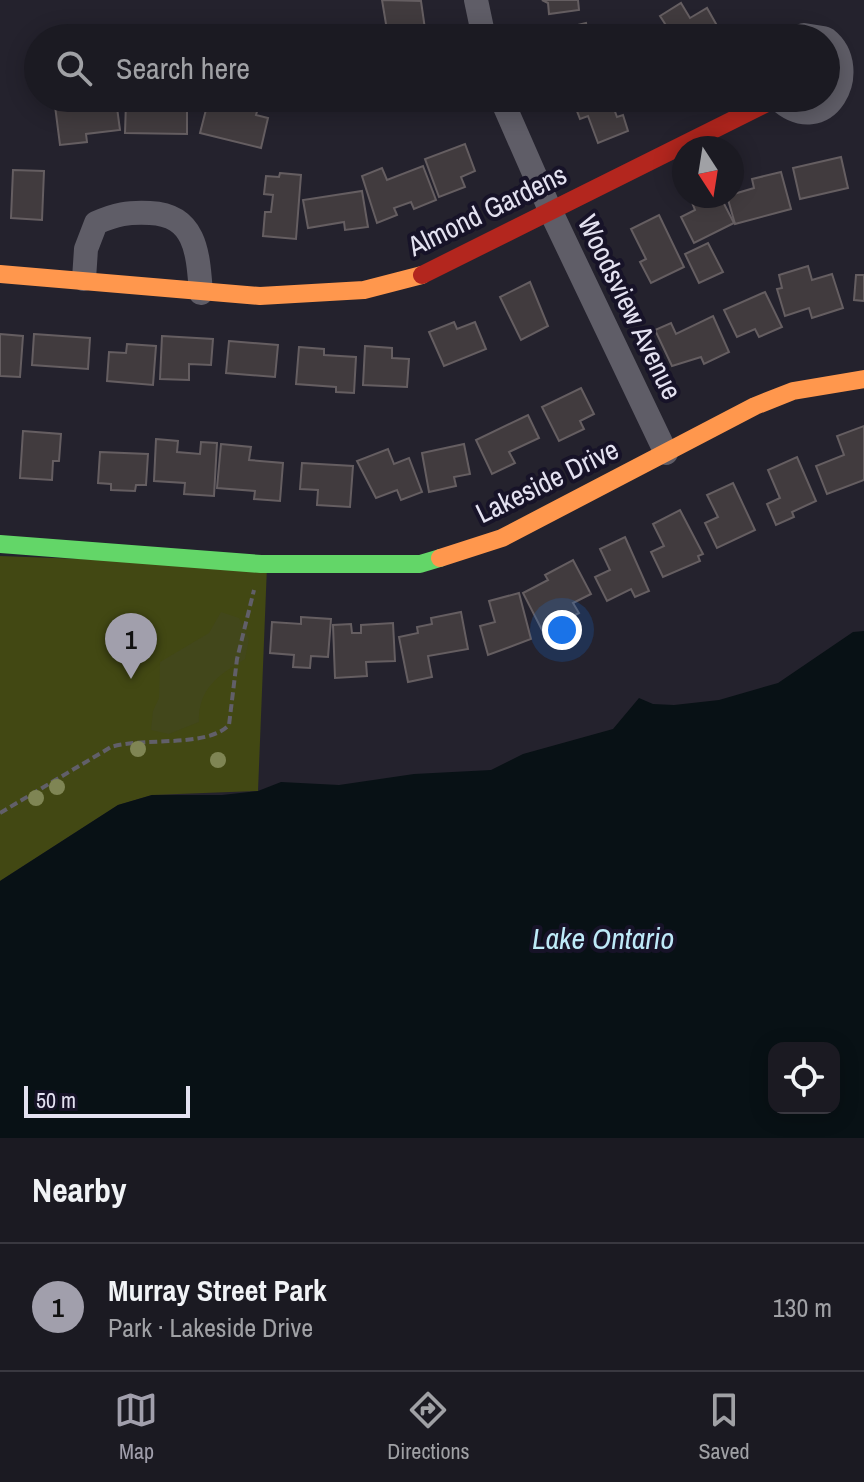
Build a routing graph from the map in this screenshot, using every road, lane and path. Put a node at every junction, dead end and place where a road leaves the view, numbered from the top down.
1 (476, 0) edge
2 (481, 24) edge
3 (840, 50) edge
4 (840, 97) edge
5 (507, 112) edge
6 (749, 112) edge
7 (551, 212) junction
8 (0, 274) edge
9 (84, 279) junction
10 (201, 293) junction
11 (864, 379) edge
12 (666, 453) junction
13 (0, 544) edge
14 (261, 564) junction
15 (0, 813) edge

1 - 2 street
3 - 4 street, Almond Gardens
5 - 7 street, Woodsview Avenue
6 - 7 street, Almond Gardens
7 - 10 street, Almond Gardens
7 - 12 street, Woodsview Avenue
8 - 9 street, Almond Gardens
9 - 10 street, Almond Gardens
9 - 10 street
11 - 12 street, Lakeside Drive
12 - 14 street, Lakeside Drive
13 - 14 street, Lakeside Drive
14 - 15 path

